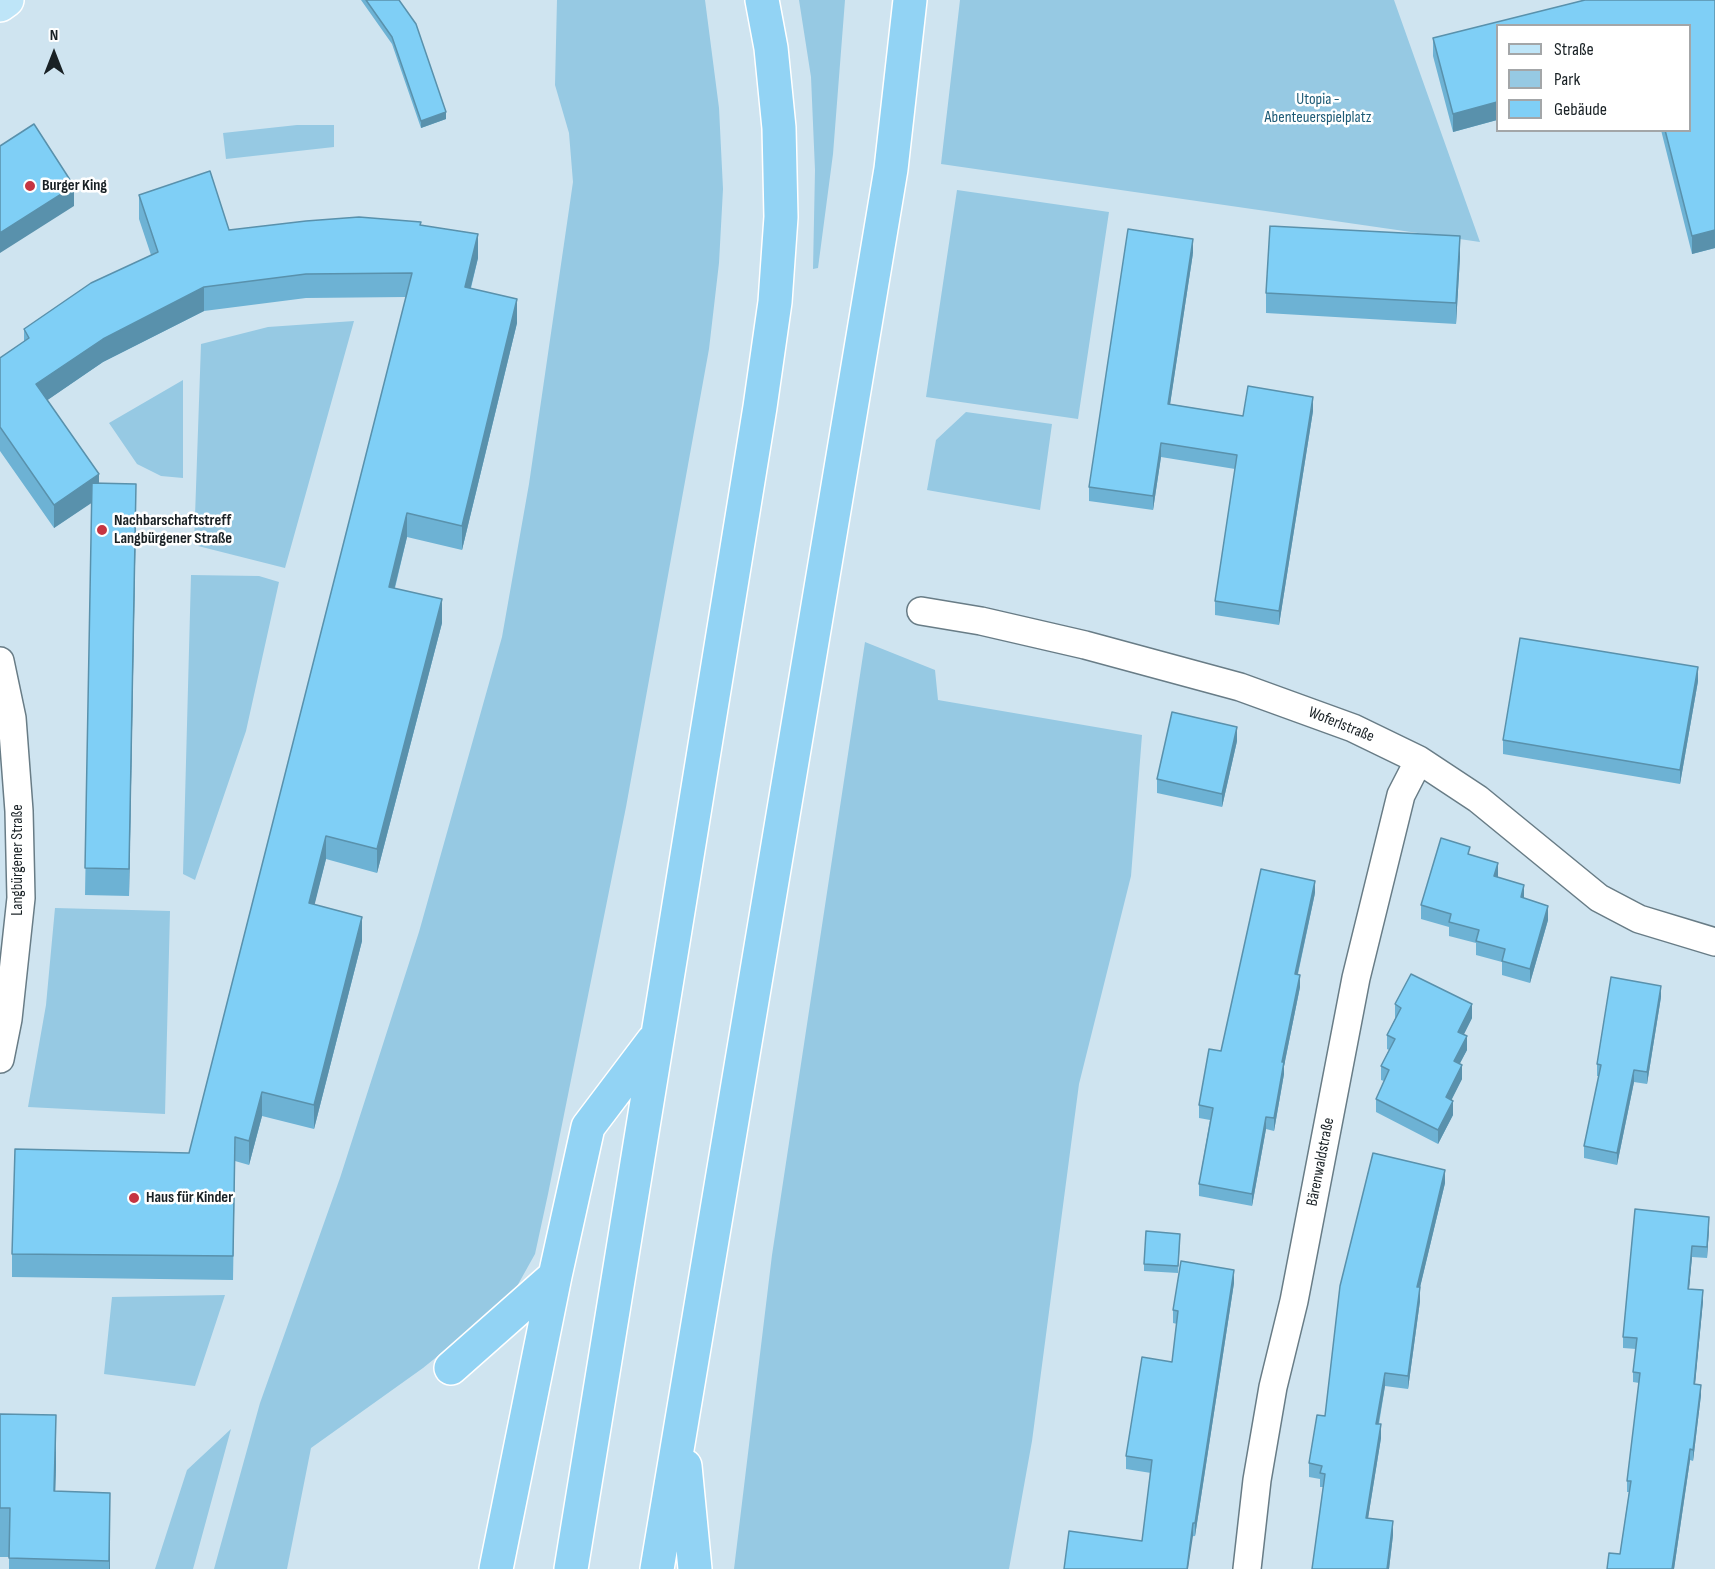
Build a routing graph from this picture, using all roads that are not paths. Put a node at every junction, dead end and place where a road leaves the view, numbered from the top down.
1 (7, 0) edge
2 (762, 0) edge
3 (910, 0) edge
4 (0, 5) edge
5 (921, 611) dead end
6 (0, 661) edge
7 (1419, 760) junction
8 (1715, 942) edge
9 (656, 1038) junction
10 (0, 1059) edge
11 (555, 1276) junction
12 (451, 1368) dead end
13 (680, 1422) junction
14 (496, 1569) edge
15 (571, 1569) edge
16 (657, 1569) edge
17 (695, 1569) edge
18 (1247, 1569) edge

1 - 4 main road
2 - 9 highway
3 - 13 highway
5 - 7 street, Woferlstraße
6 - 10 street, Langbürgener Straße
7 - 8 street, Woferlstraße
7 - 18 street, Bärenwaldstraße
9 - 11 highway
9 - 15 highway
11 - 12 highway
11 - 14 highway
13 - 16 highway
13 - 17 highway

